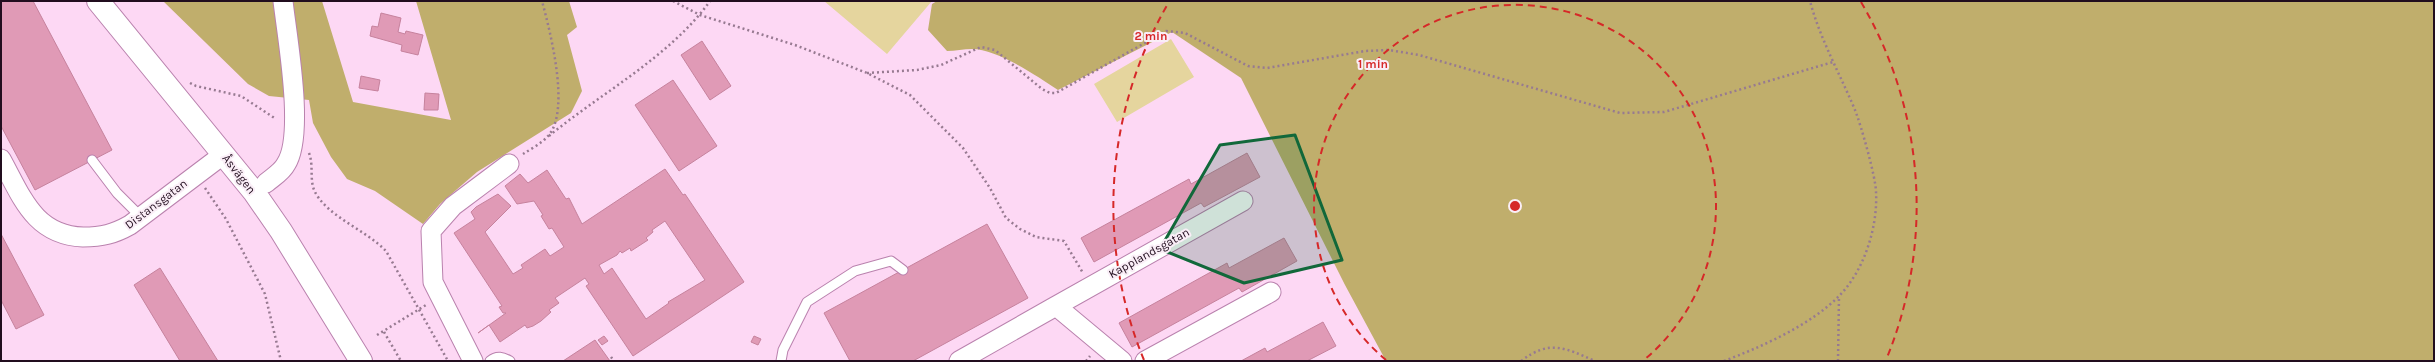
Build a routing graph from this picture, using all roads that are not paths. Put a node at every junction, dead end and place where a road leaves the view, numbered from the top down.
1 (98, 1) edge
2 (283, 1) edge
3 (224, 154) junction
4 (1, 159) edge
5 (92, 160) dead end
6 (509, 164) road end
7 (266, 182) dead end
8 (1243, 201) dead end
9 (141, 217) junction
10 (903, 270) dead end
11 (1271, 292) dead end
12 (1056, 306) junction
13 (361, 361) edge
14 (473, 361) edge
15 (490, 361) edge
16 (510, 361) edge
17 (781, 361) edge
18 (959, 361) edge
19 (1122, 361) edge
20 (1145, 361) edge

1 - 3 street, Åsvägen
2 - 7 street
3 - 9 street, Distansgatan
3 - 13 street, Åsvägen
4 - 9 street, Distansgatan
5 - 9 lane
6 - 14 street
8 - 12 street, Kapplandsgatan
10 - 17 lane
11 - 20 street
12 - 18 street, Kapplandsgatan
12 - 19 street
15 - 16 lane

